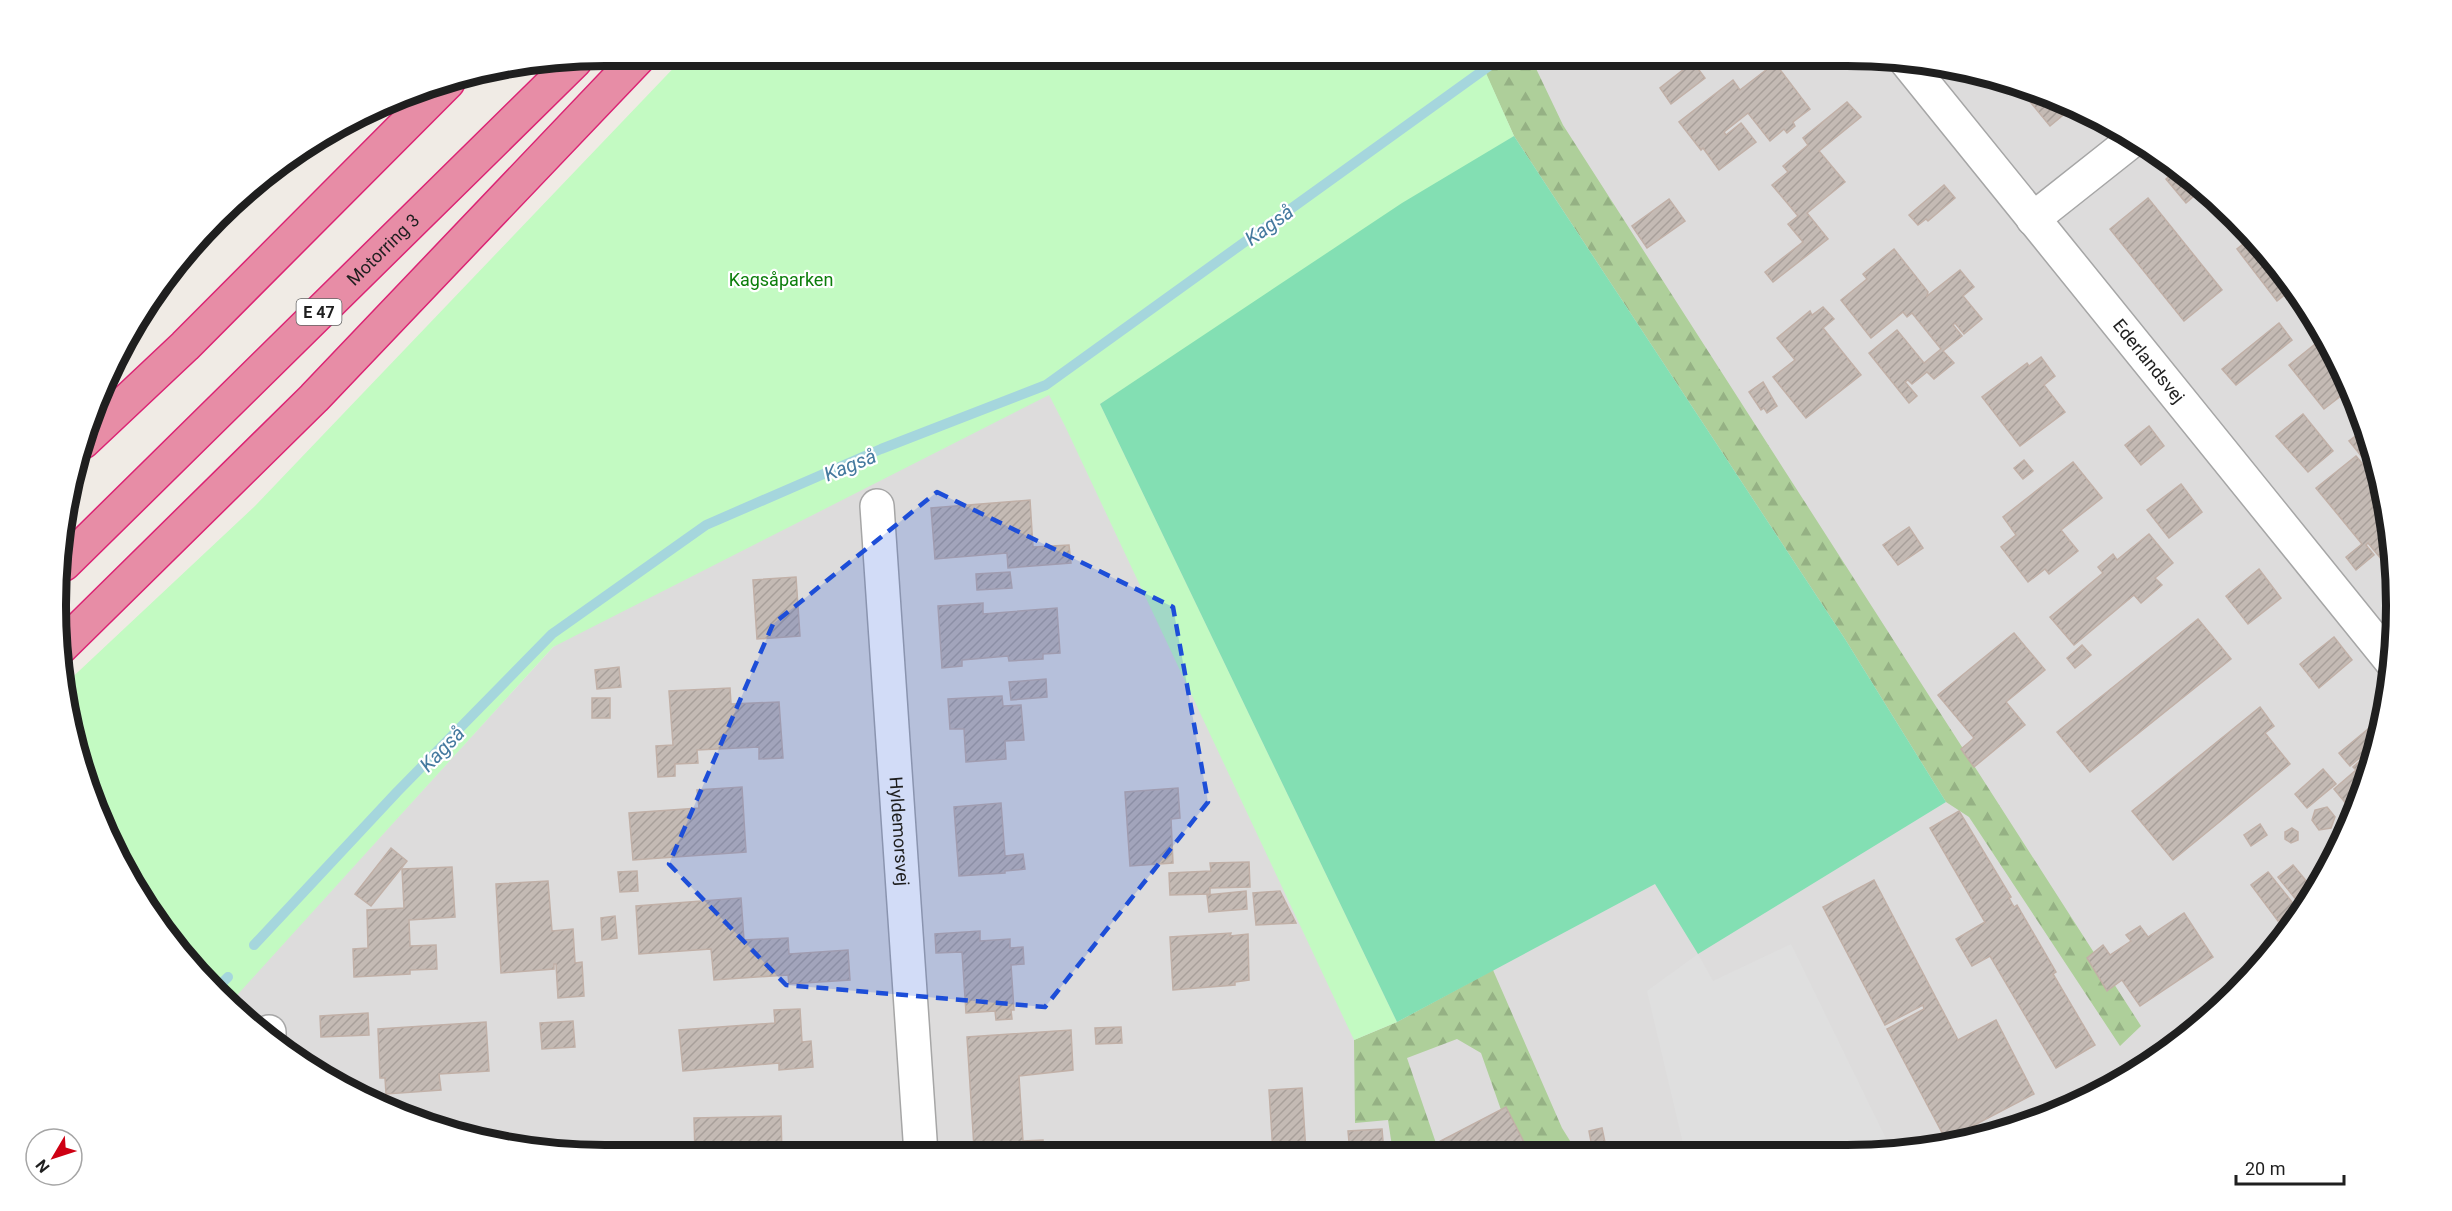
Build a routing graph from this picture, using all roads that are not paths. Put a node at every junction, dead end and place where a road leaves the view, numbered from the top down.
1 (630, 66) edge
2 (569, 67) edge
3 (1914, 71) edge
4 (436, 94) edge
5 (2127, 145) edge
6 (2033, 219) junction
7 (96, 430) edge
8 (877, 506) dead end
9 (68, 560) edge
10 (67, 641) edge
11 (2384, 652) edge
12 (920, 1145) edge

1 - 10 highway
2 - 9 highway, Motorring 3 / E 47
3 - 6 street, Ederlandsvej
4 - 7 highway
5 - 6 street
6 - 11 street, Ederlandsvej
8 - 12 street, Hyldemorsvej

